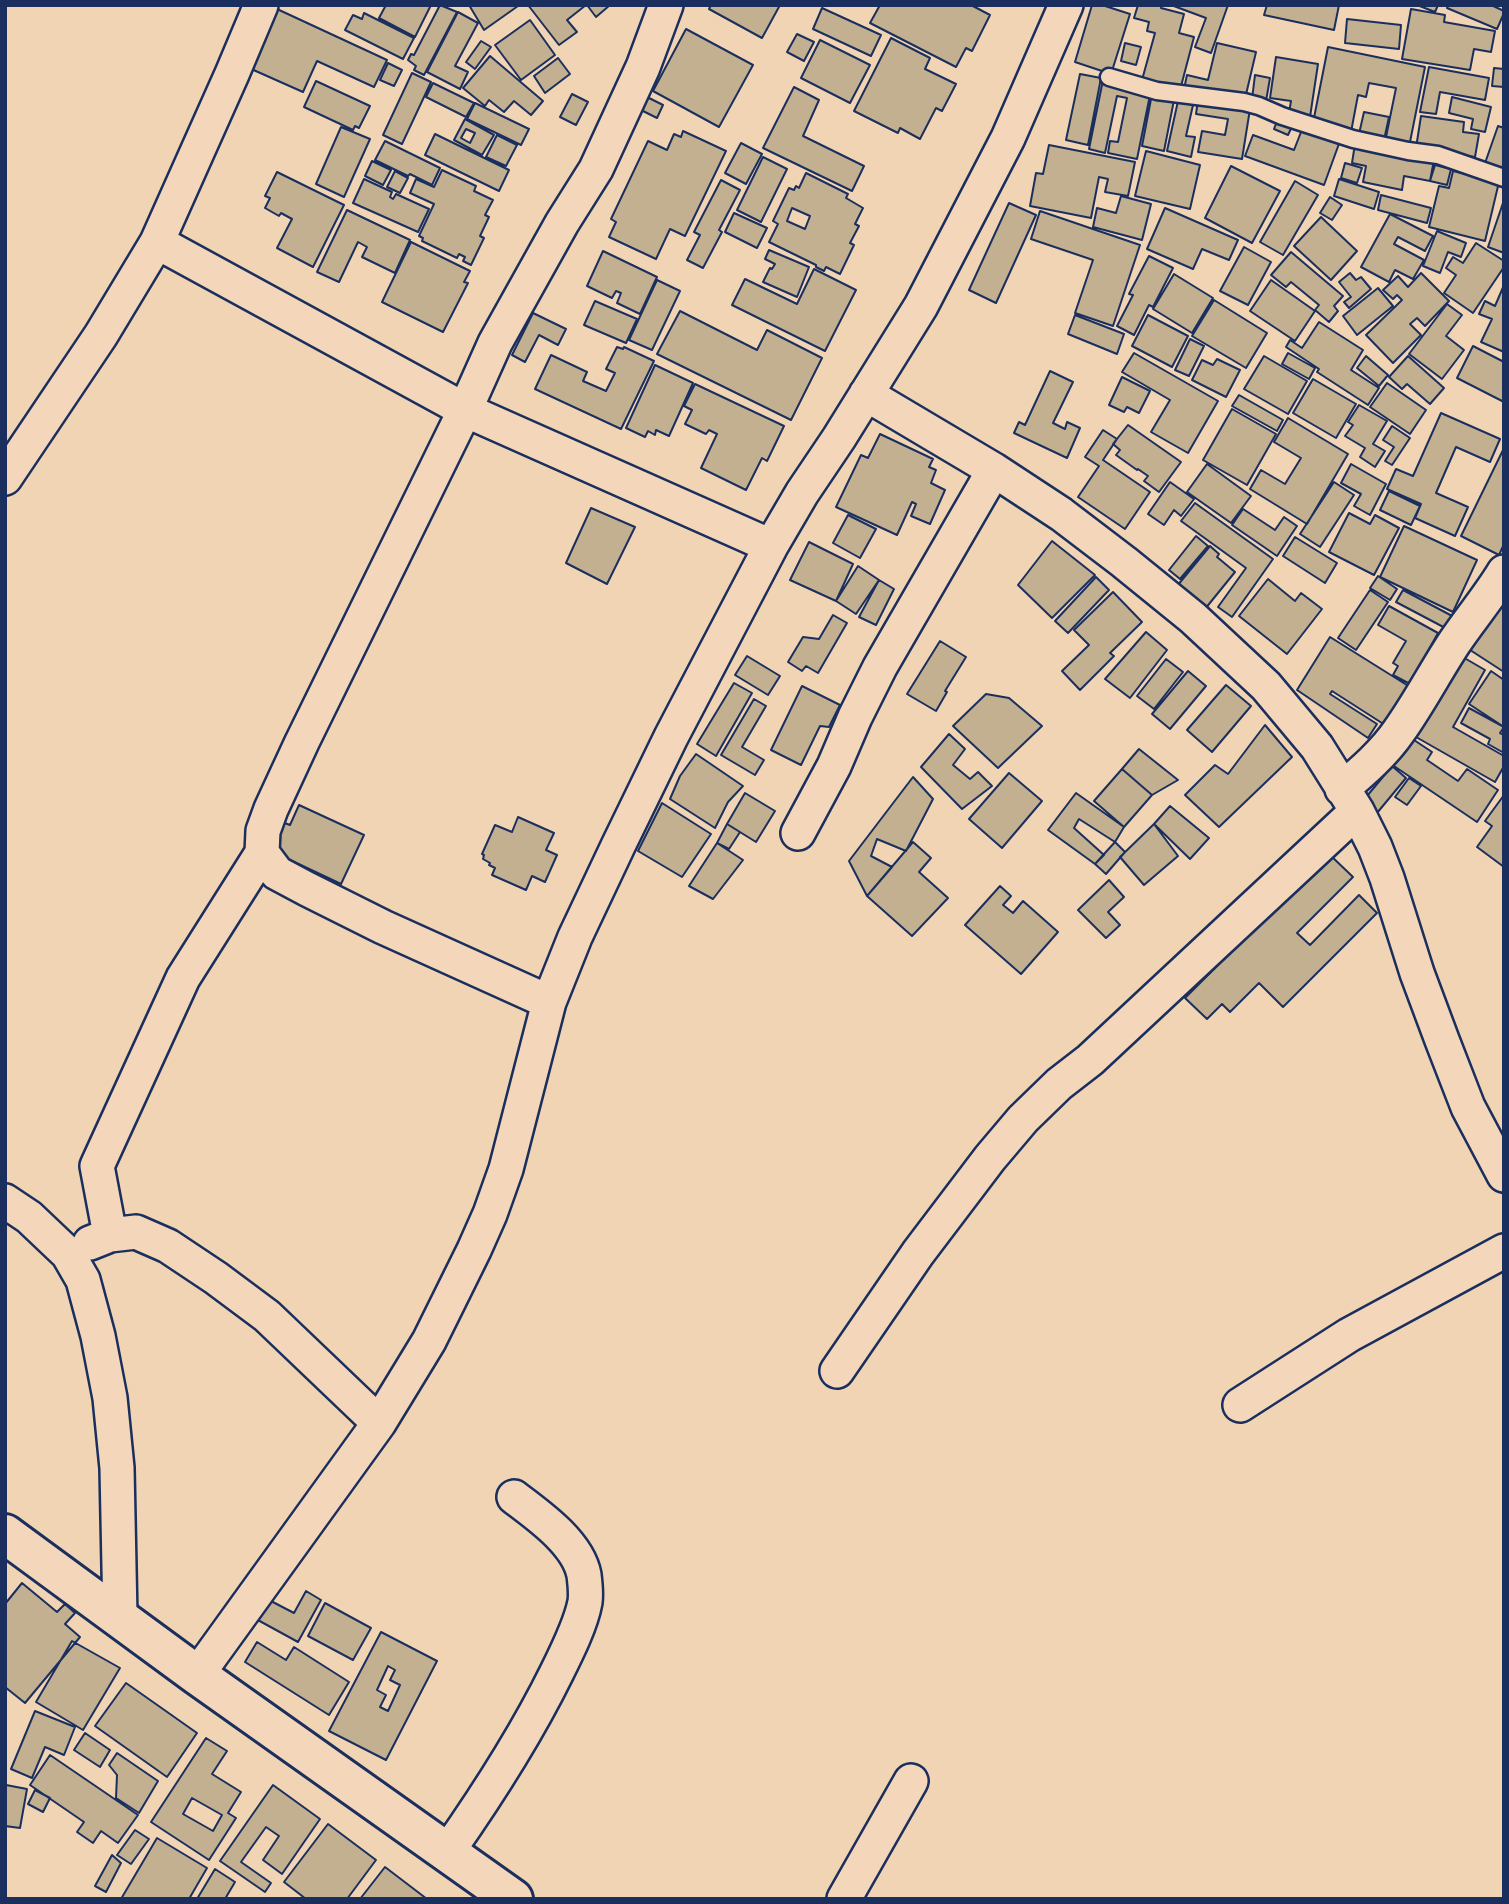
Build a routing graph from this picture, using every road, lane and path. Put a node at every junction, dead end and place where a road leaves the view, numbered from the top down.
1 (261, 5) edge
2 (666, 5) edge
3 (1066, 5) edge
4 (1109, 76) dead end
5 (1504, 178) edge
6 (157, 242) junction
7 (866, 394) junction
8 (466, 410) junction
9 (994, 470) junction
10 (5, 478) edge
11 (771, 547) junction
12 (1504, 572) edge
13 (1350, 800) junction
14 (798, 834) dead end
15 (262, 853) junction
16 (550, 1002) junction
17 (1504, 1175) edge
18 (5, 1201) edge
19 (110, 1234) junction
20 (1504, 1251) edge
21 (68, 1254) junction
22 (837, 1371) dead end
23 (1240, 1405) dead end
24 (379, 1423) junction
25 (514, 1497) dead end
26 (5, 1534) edge
27 (120, 1617) junction
28 (197, 1675) junction
29 (911, 1781) dead end
30 (448, 1852) junction
31 (513, 1899) edge
32 (844, 1899) edge

1 - 6 street
2 - 8 street
3 - 7 street
4 - 5 lane
6 - 8 street
6 - 10 street
7 - 9 street
7 - 11 street
8 - 11 street
8 - 15 street
9 - 13 street
9 - 14 street
11 - 16 street
12 - 13 street
13 - 17 street
13 - 22 street
15 - 16 street
15 - 19 street
16 - 24 street
18 - 21 street
19 - 21 street
19 - 24 street
20 - 23 street
21 - 27 street
24 - 28 street
25 - 30 street
26 - 27 main road
27 - 28 main road
28 - 30 main road
29 - 32 street
30 - 31 main road

